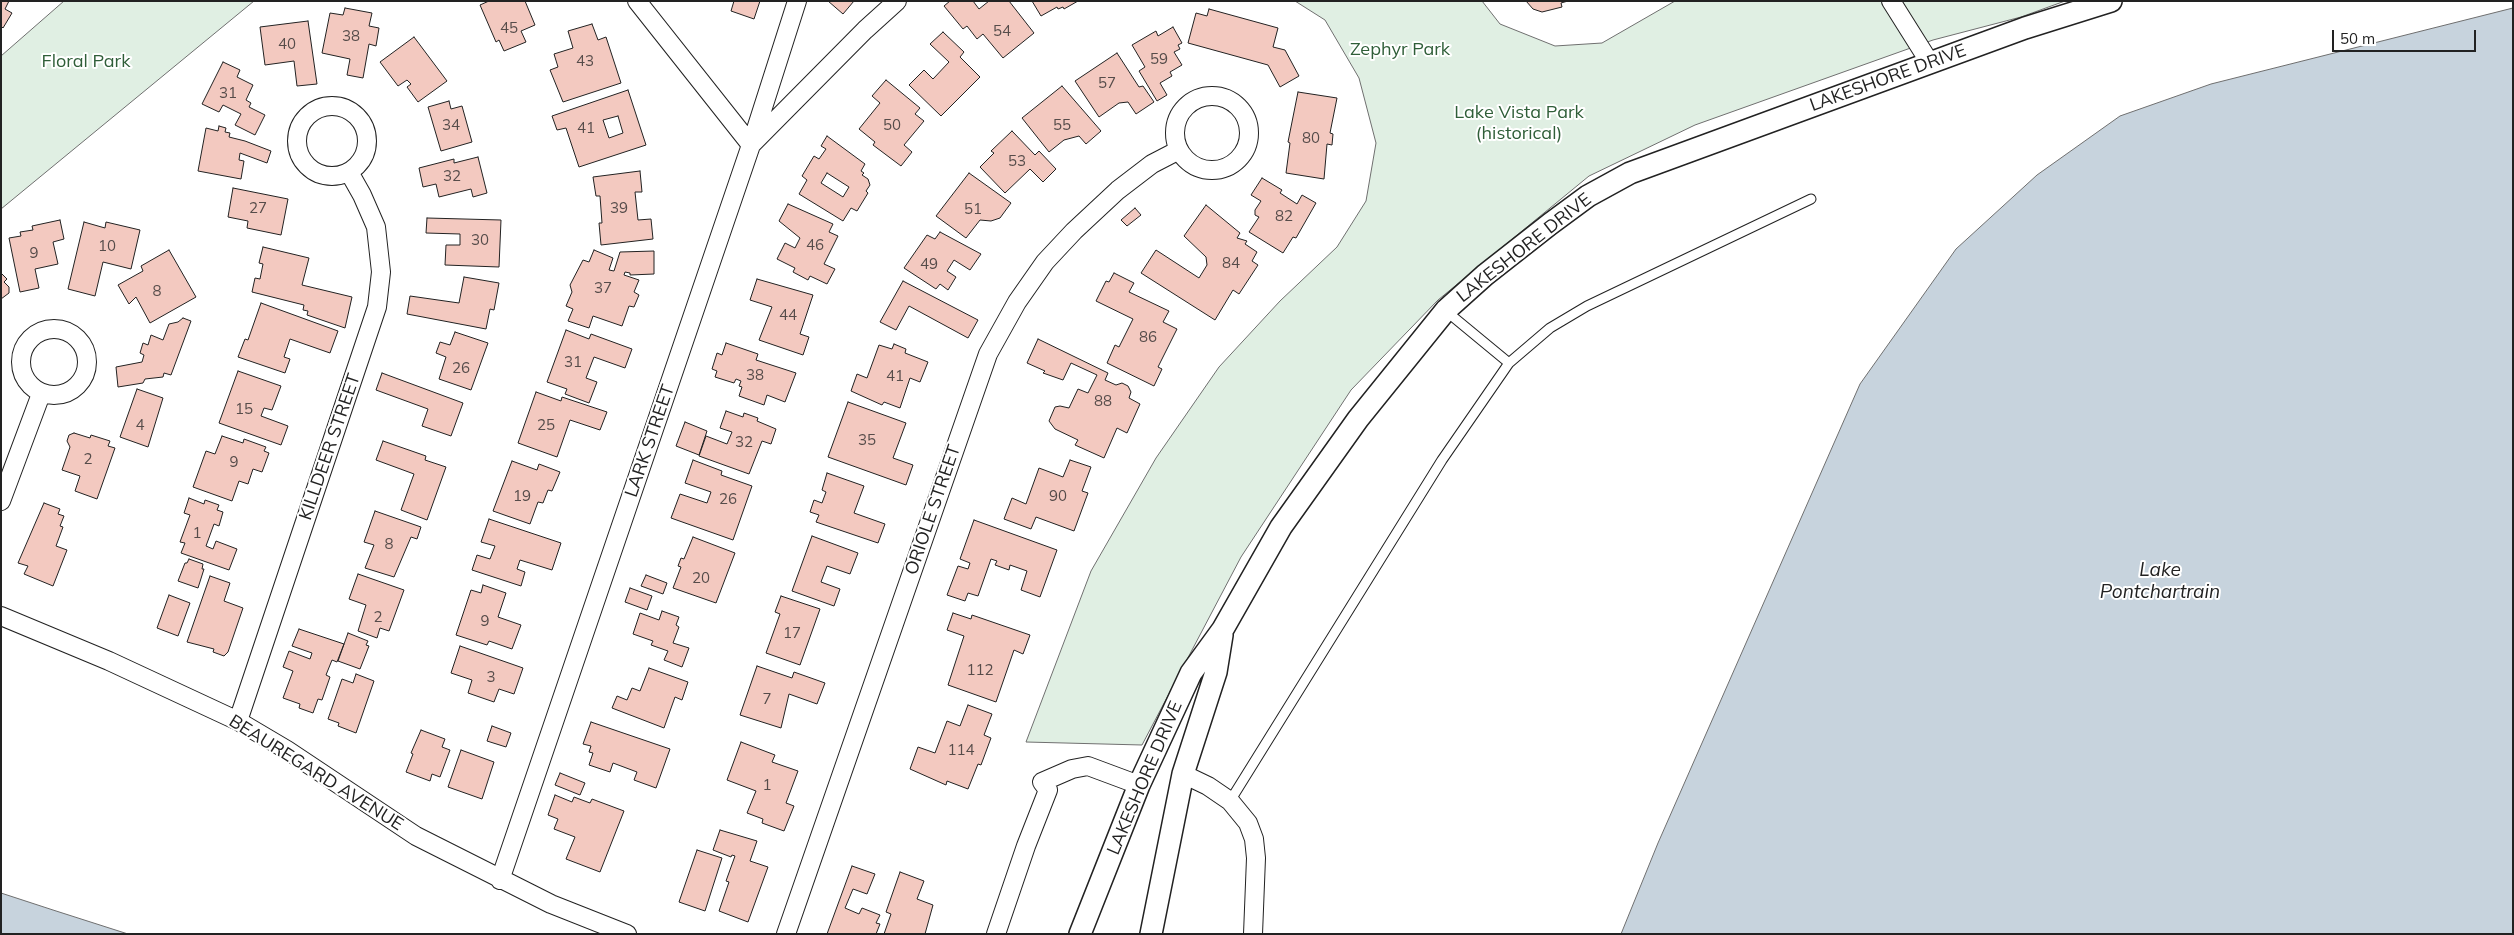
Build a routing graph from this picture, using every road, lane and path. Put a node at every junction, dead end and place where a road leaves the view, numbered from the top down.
1 (637, 1) edge
2 (797, 1) edge
3 (897, 1) edge
4 (1891, 1) edge
5 (2111, 1) edge
6 (1930, 64) junction
7 (751, 145) junction
8 (1179, 150) junction
9 (349, 172) dead end
10 (1811, 199) dead end
11 (1446, 310) junction
12 (1509, 363) junction
13 (41, 394) dead end
14 (1, 501) edge
15 (1, 616) edge
16 (1223, 629) junction
17 (238, 721) junction
18 (1183, 774) junction
19 (1139, 785) junction
20 (1230, 801) junction
21 (500, 880) junction
22 (627, 934) edge
23 (786, 934) edge
24 (996, 934) edge
25 (1080, 934) edge
26 (1151, 934) edge
27 (1253, 934) edge

1 - 7 street
2 - 7 street, LARK STREET
3 - 7 street
4 - 6 street
5 - 6 street, LAKESHORE DRIVE
6 - 11 street, LAKESHORE DRIVE
7 - 21 street, LARK STREET
8 - 8 street
8 - 23 street, ORIOLE STREET
9 - 17 street, KILLDEER STREET
10 - 12 lane
11 - 12 lane
11 - 16 street, LAKESHORE DRIVE
12 - 20 lane
13 - 14 street
15 - 17 street, BEAUREGARD AVENUE
16 - 18 street, LAKESHORE DRIVE
16 - 19 street, LAKESHORE DRIVE
17 - 21 street, BEAUREGARD AVENUE
18 - 20 street
18 - 26 street, LAKESHORE DRIVE
19 - 24 street
19 - 25 street, LAKESHORE DRIVE
20 - 27 street
21 - 22 street, BEAUREGARD AVENUE

